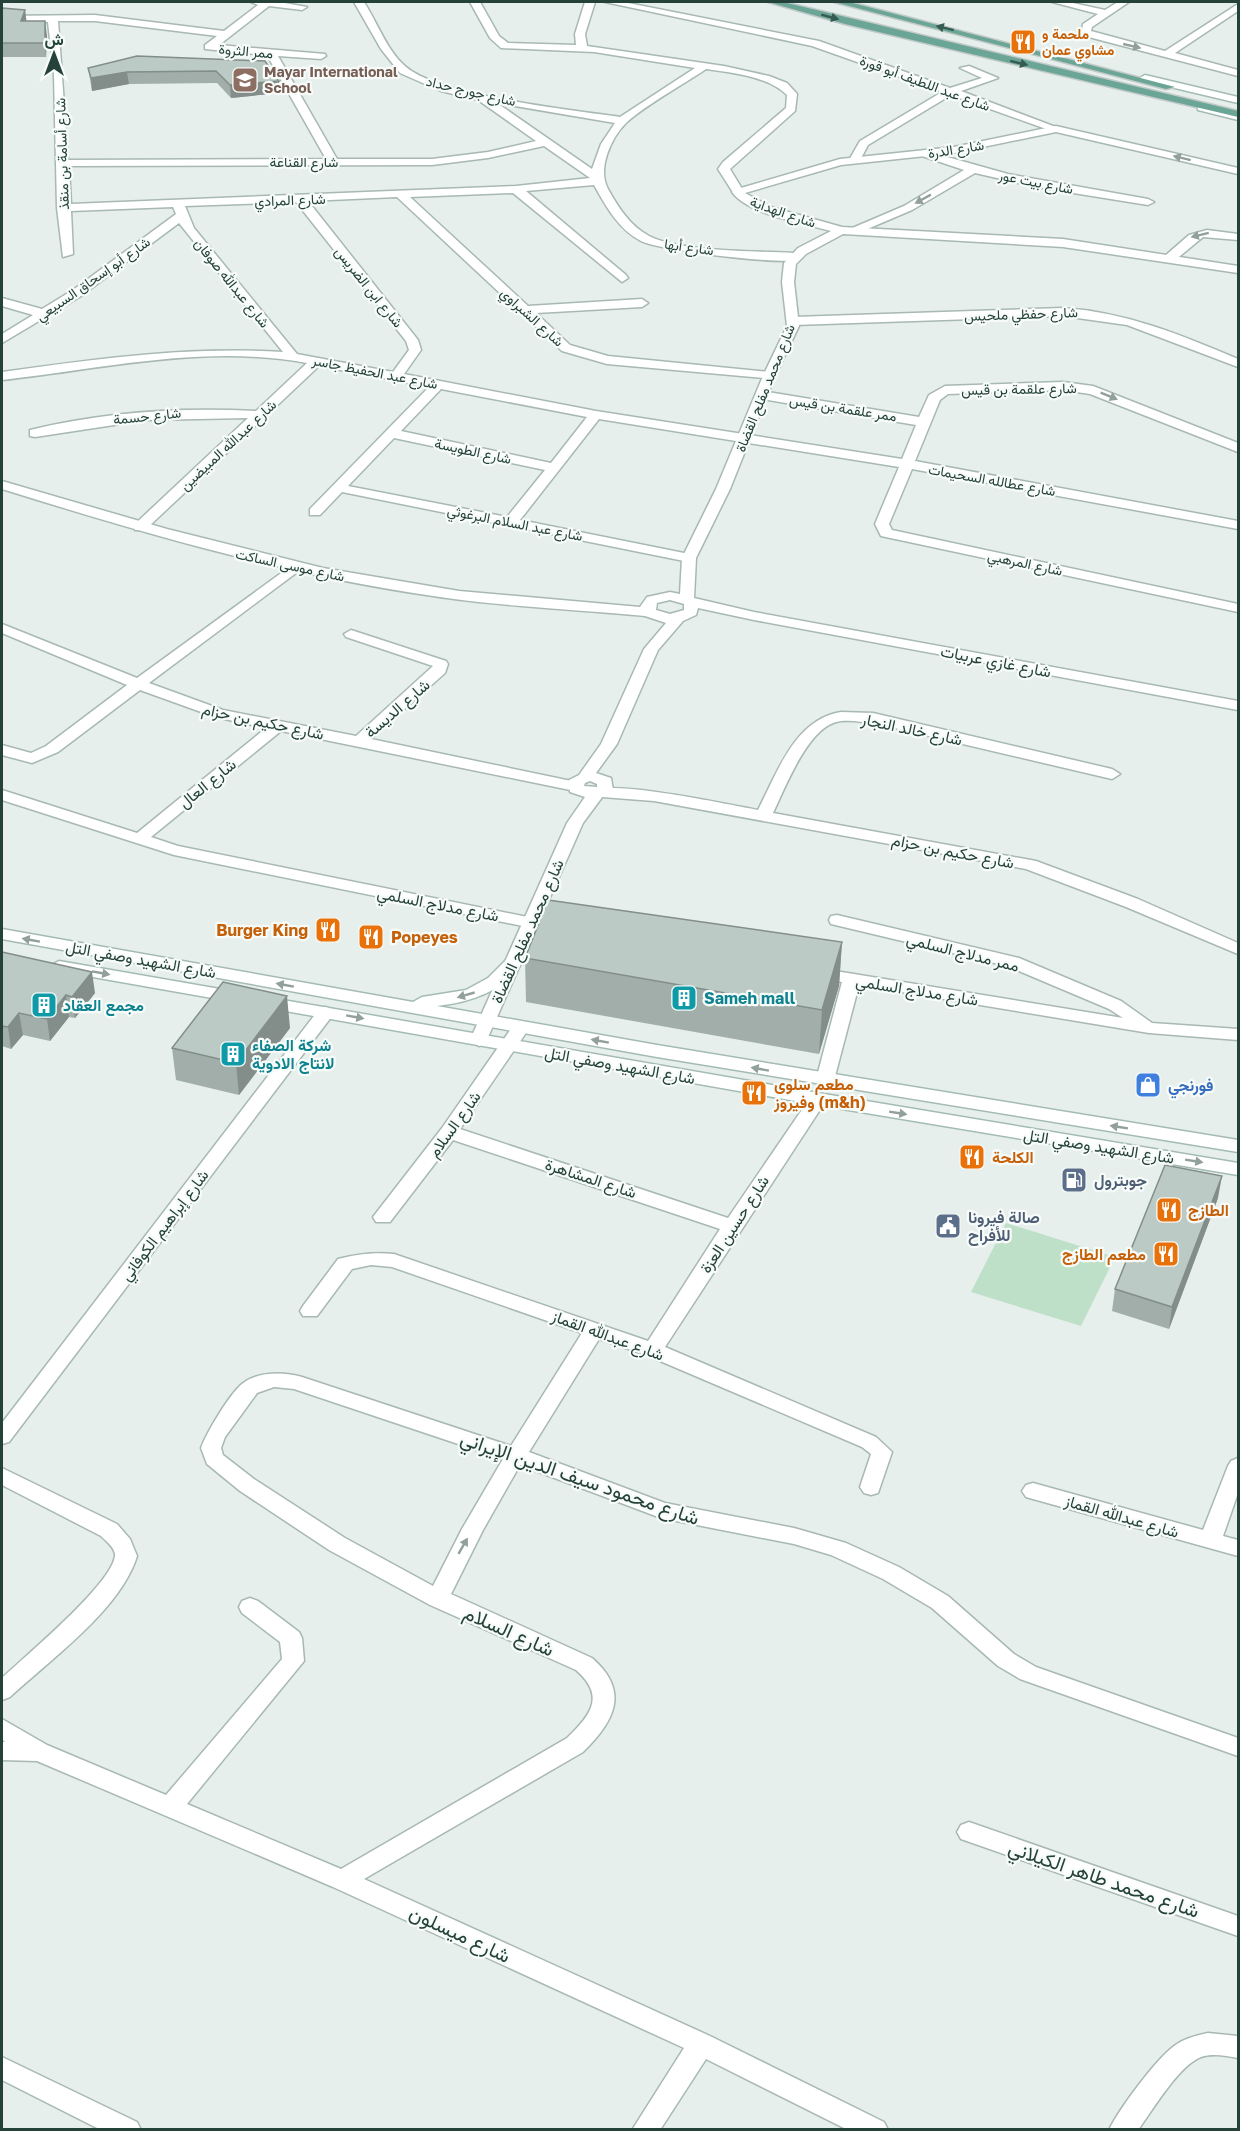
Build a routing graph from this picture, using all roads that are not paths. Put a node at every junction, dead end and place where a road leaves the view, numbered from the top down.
1 (254, 2) edge
2 (359, 2) edge
3 (475, 2) edge
4 (590, 2) edge
5 (610, 2) edge
6 (773, 2) edge
7 (839, 2) edge
8 (1057, 2) edge
9 (1124, 2) edge
10 (267, 3) junction
11 (302, 7) dead end
12 (1239, 7) edge
13 (1105, 13) junction
14 (52, 19) junction
15 (2, 20) edge
16 (225, 34) junction
17 (582, 48) junction
18 (271, 53) junction
19 (1167, 54) junction
20 (321, 56) dead end
21 (704, 66) junction
22 (965, 68) dead end
23 (1239, 73) edge
24 (1110, 85) joint
25 (951, 91) junction
26 (479, 96) junction
27 (1239, 102) edge
28 (1239, 116) edge
29 (622, 121) junction
30 (1056, 129) junction
31 (546, 142) junction
32 (926, 153) junction
33 (855, 160) junction
34 (333, 162) junction
35 (61, 163) junction
36 (974, 169) junction
37 (1239, 171) edge
38 (597, 179) junction
39 (516, 189) junction
40 (738, 192) junction
41 (401, 195) junction
42 (300, 199) junction
43 (1148, 202) dead end
44 (63, 208) junction
45 (180, 210) junction
46 (848, 230) junction
47 (1239, 237) edge
48 (67, 254) dead end
49 (794, 256) junction
50 (1170, 258) junction
51 (1239, 270) edge
52 (622, 278) dead end
53 (2, 302) edge
54 (642, 303) dead end
55 (525, 310) junction
56 (45, 314) junction
57 (794, 321) junction
58 (2, 339) edge
59 (293, 357) junction
60 (316, 362) junction
61 (1239, 363) edge
62 (2, 376) edge
63 (397, 376) junction
64 (769, 376) junction
65 (439, 384) junction
66 (762, 395) junction
67 (260, 415) junction
68 (596, 415) junction
69 (924, 422) junction
70 (35, 433) dead end
71 (390, 434) junction
72 (746, 437) junction
73 (1239, 448) edge
74 (907, 464) junction
75 (555, 468) junction
76 (2, 485) edge
77 (340, 488) junction
78 (315, 512) dead end
79 (511, 522) junction
80 (1239, 525) edge
81 (140, 528) junction
82 (688, 562) junction
83 (295, 567) junction
84 (654, 606) junction
85 (685, 608) junction
86 (1239, 608) edge
87 (2, 628) edge
88 (351, 634) dead end
89 (651, 649) junction
90 (138, 684) junction
91 (1239, 706) edge
92 (276, 727) junction
93 (359, 741) junction
94 (609, 744) junction
95 (2, 750) edge
96 (1112, 774) dead end
97 (580, 783) junction
98 (602, 787) junction
99 (2, 795) edge
100 (763, 816) junction
101 (575, 823) junction
102 (138, 840) junction
103 (837, 920) dead end
104 (531, 923) junction
105 (566, 929) edge
106 (2, 934) edge
107 (1239, 949) edge
108 (47, 963) edge
109 (513, 963) junction
110 (795, 969) edge
111 (852, 979) junction
112 (393, 1004) junction
113 (326, 1012) junction
114 (488, 1021) junction
115 (521, 1027) junction
116 (1149, 1028) junction
117 (1239, 1035) edge
118 (479, 1040) junction
119 (507, 1045) junction
120 (825, 1080) junction
121 (818, 1099) junction
122 (449, 1132) junction
123 (1239, 1146) edge
124 (1239, 1169) edge
125 (383, 1217) dead end
126 (732, 1226) junction
127 (309, 1311) dead end
128 (594, 1330) junction
129 (653, 1350) junction
130 (273, 1380) joint
131 (2, 1437) edge
132 (514, 1455) junction
133 (1239, 1466) edge
134 (2, 1476) edge
135 (872, 1487) dead end
136 (1033, 1491) dead end
137 (1210, 1540) junction
138 (1239, 1548) edge
139 (438, 1599) junction
140 (250, 1607) dead end
141 (2, 1691) edge
142 (2, 1728) edge
143 (1239, 1747) edge
144 (2, 1751) edge
145 (39, 1752) junction
146 (170, 1807) junction
147 (969, 1832) dead end
148 (342, 1880) junction
149 (1239, 1926) edge
150 (701, 2044) junction
151 (1239, 2047) edge
152 (2, 2067) edge
153 (128, 2130) edge
154 (645, 2130) edge
155 (875, 2130) edge
156 (1122, 2130) edge

1 - 10 street
2 - 26 street, شارع جورج حداد
3 - 17 street, شارع الهداية
4 - 17 street
5 - 25 street, شارع عبد اللطيف أبو قورة
6 -> 24 main road
27 -> 7 main road
8 - 13 street
9 - 13 street
10 - 11 street
10 - 16 street, ممر الثروة
12 - 19 street
13 -> 19 street
14 - 15 street
14 - 16 street
14 - 35 street, شارع أسامة بن منقذ
16 - 18 street, ممر الثروة
17 - 21 street, شارع الهداية
18 - 20 street, ممر الثروة
18 - 34 street
19 - 23 street
21 - 29 street
21 - 40 street, شارع الهداية
22 - 25 street
24 - 28 street
25 - 30 street, شارع عبد اللطيف أبو قورة
25 - 33 street
26 - 29 street, شارع جورج حداد
26 - 31 street
29 - 38 street
30 - 32 street, شارع الدرة
37 -> 30 street, شارع عبد اللطيف أبو قورة
31 - 34 street, شارع القناعة
31 - 38 street
32 - 33 street, شارع الدرة
32 - 36 street, شارع بيت عور
33 - 40 street, شارع الدرة
34 - 35 street, شارع القناعة
35 - 44 street, شارع أسامة بن منقذ
36 - 43 street, شارع بيت عور
36 -> 46 street
38 - 39 street, شارع المرادي
38 - 49 street, شارع أبها
39 - 41 street, شارع المرادي
39 - 52 street
40 - 46 street, شارع الهداية
41 - 42 street, شارع المرادي
41 - 55 street, شارع الشبراوي
42 - 45 street, شارع المرادي
42 - 63 street, شارع ابن الضريس
44 - 45 street, شارع المرادي
44 - 48 street, شارع أسامة بن منقذ
45 - 56 street, شارع أبو إسحاق السبيعي
45 - 59 street, شارع عبدالله صوفان
46 - 49 street
46 - 50 street, شارع الهداية
47 -> 50 street
49 - 57 street, شارع محمد مفلح القضاة
50 - 51 street, شارع الهداية
53 - 56 street
54 - 55 street
55 - 64 street, شارع الشبراوي
56 - 58 street, شارع أبو إسحاق السبيعي
57 - 61 street, شارع حفظي ملحيس
57 - 64 street, شارع محمد مفلح القضاة
59 - 60 street, شارع عبد الحفيظ جاسر
59 - 62 street, شارع عبد الحفيظ جاسر
60 - 63 street, شارع عبد الحفيظ جاسر
60 - 67 street, شارع عبدالله المبيضين
63 - 65 street, شارع عبد الحفيظ جاسر
64 - 66 street, شارع محمد مفلح القضاة
65 - 68 street, شارع عبد الحفيظ جاسر
65 - 71 street
66 - 69 street, ممر علقمة بن قيس
66 - 72 street, شارع محمد مفلح القضاة
67 - 70 street, شارع حسمة
67 - 81 street, شارع عبدالله المبيضين
68 - 72 street, شارع عبد الحفيظ جاسر
68 - 75 street
69 -> 73 street, شارع علقمة بن قيس
69 - 74 street, شارع علقمة بن قيس
71 - 75 street, شارع الطويسة
71 - 77 street
72 - 74 street, شارع عطالله السحيمات
72 - 82 street, شارع محمد مفلح القضاة
74 - 80 street, شارع عطالله السحيمات
74 - 86 street, شارع المرهبي
75 - 79 street
76 - 81 street, شارع موسى الساكت
77 - 78 street
77 - 79 street, شارع عبد السلام البرغوثي
79 - 82 street, شارع عبد السلام البرغوثي
81 - 83 street, شارع موسى الساكت
82 - 84 street, شارع محمد مفلح القضاة
82 - 85 street, شارع محمد مفلح القضاة
83 - 84 street, شارع موسى الساكت
83 - 90 street
84 - 85 street
84 - 85 street
84 - 89 street, شارع محمد مفلح القضاة
85 - 89 street, شارع محمد مفلح القضاة
85 - 91 street, شارع غازي عربيات
87 - 90 street, شارع حكيم بن حزام
88 - 93 street, شارع الديسة
89 - 94 street, شارع محمد مفلح القضاة
90 - 92 street, شارع حكيم بن حزام
90 - 95 street
92 - 93 street, شارع حكيم بن حزام
92 - 102 street, شارع العال
93 - 97 street, شارع حكيم بن حزام
94 - 97 street, شارع محمد مفلح القضاة
94 - 98 street, شارع محمد مفلح القضاة
96 - 100 street, شارع خالد النجار
97 - 98 street, شارع حكيم بن حزام
97 - 101 street, شارع محمد مفلح القضاة
98 - 100 street, شارع حكيم بن حزام
98 - 101 street, شارع محمد مفلح القضاة
99 - 102 street, شارع مدلاج السلمي
100 - 107 street, شارع حكيم بن حزام
101 - 104 street, شارع محمد مفلح القضاة
102 - 104 street, شارع مدلاج السلمي
103 - 116 street, ممر مدلاج السلمي
104 - 105 street, شارع مدلاج السلمي
104 - 109 street, شارع محمد مفلح القضاة
112 -> 106 street, شارع الشهيد وصفي التل
108 -> 113 street, شارع الشهيد وصفي التل
109 -> 112 street
109 - 114 street, شارع محمد مفلح القضاة
110 - 111 street, شارع مدلاج السلمي
111 - 116 street, شارع مدلاج السلمي
111 - 120 street
112 - 114 street, شارع الشهيد وصفي التل
113 -> 118 street, شارع الشهيد وصفي التل
113 - 131 street, شارع إبراهيم الكوفاني
114 - 115 street, شارع الشهيد وصفي التل
114 - 118 street, شارع محمد مفلح القضاة
115 - 119 street, شارع السلام
120 -> 115 street, شارع الشهيد وصفي التل
116 - 117 street, شارع مدلاج السلمي
118 - 119 street, شارع الشهيد وصفي التل
119 - 121 street, شارع الشهيد وصفي التل
119 - 122 street, شارع السلام
123 -> 120 street, شارع الشهيد وصفي التل
121 -> 124 street, شارع الشهيد وصفي التل
121 - 126 street, شارع حسين العزة
122 - 125 street, شارع السلام
122 - 126 street, شارع المشاهرة
126 - 129 street, شارع حسين العزة
127 - 128 street, شارع عبدالله القماز
128 - 129 street, شارع عبدالله القماز
128 - 132 street
129 - 135 street, شارع عبدالله القماز
130 - 132 street, شارع محمود سيف الدين الإيراني
130 - 139 street, شارع السلام
139 -> 132 street
132 - 143 street, شارع محمود سيف الدين الإيراني
133 - 137 street
134 - 141 street
136 - 137 street, شارع عبدالله القماز
137 - 138 street, شارع عبدالله القماز
139 - 148 street, شارع السلام
140 - 146 street
142 - 145 street, شارع ميسلون
144 - 145 street, شارع ميسلون
145 - 146 street, شارع ميسلون
146 - 148 street, شارع ميسلون
147 - 149 street, شارع محمد طاهر الكيلاني
148 - 150 street, شارع ميسلون
150 - 154 street
150 - 155 street, شارع ميسلون
151 - 156 street
152 - 153 street

